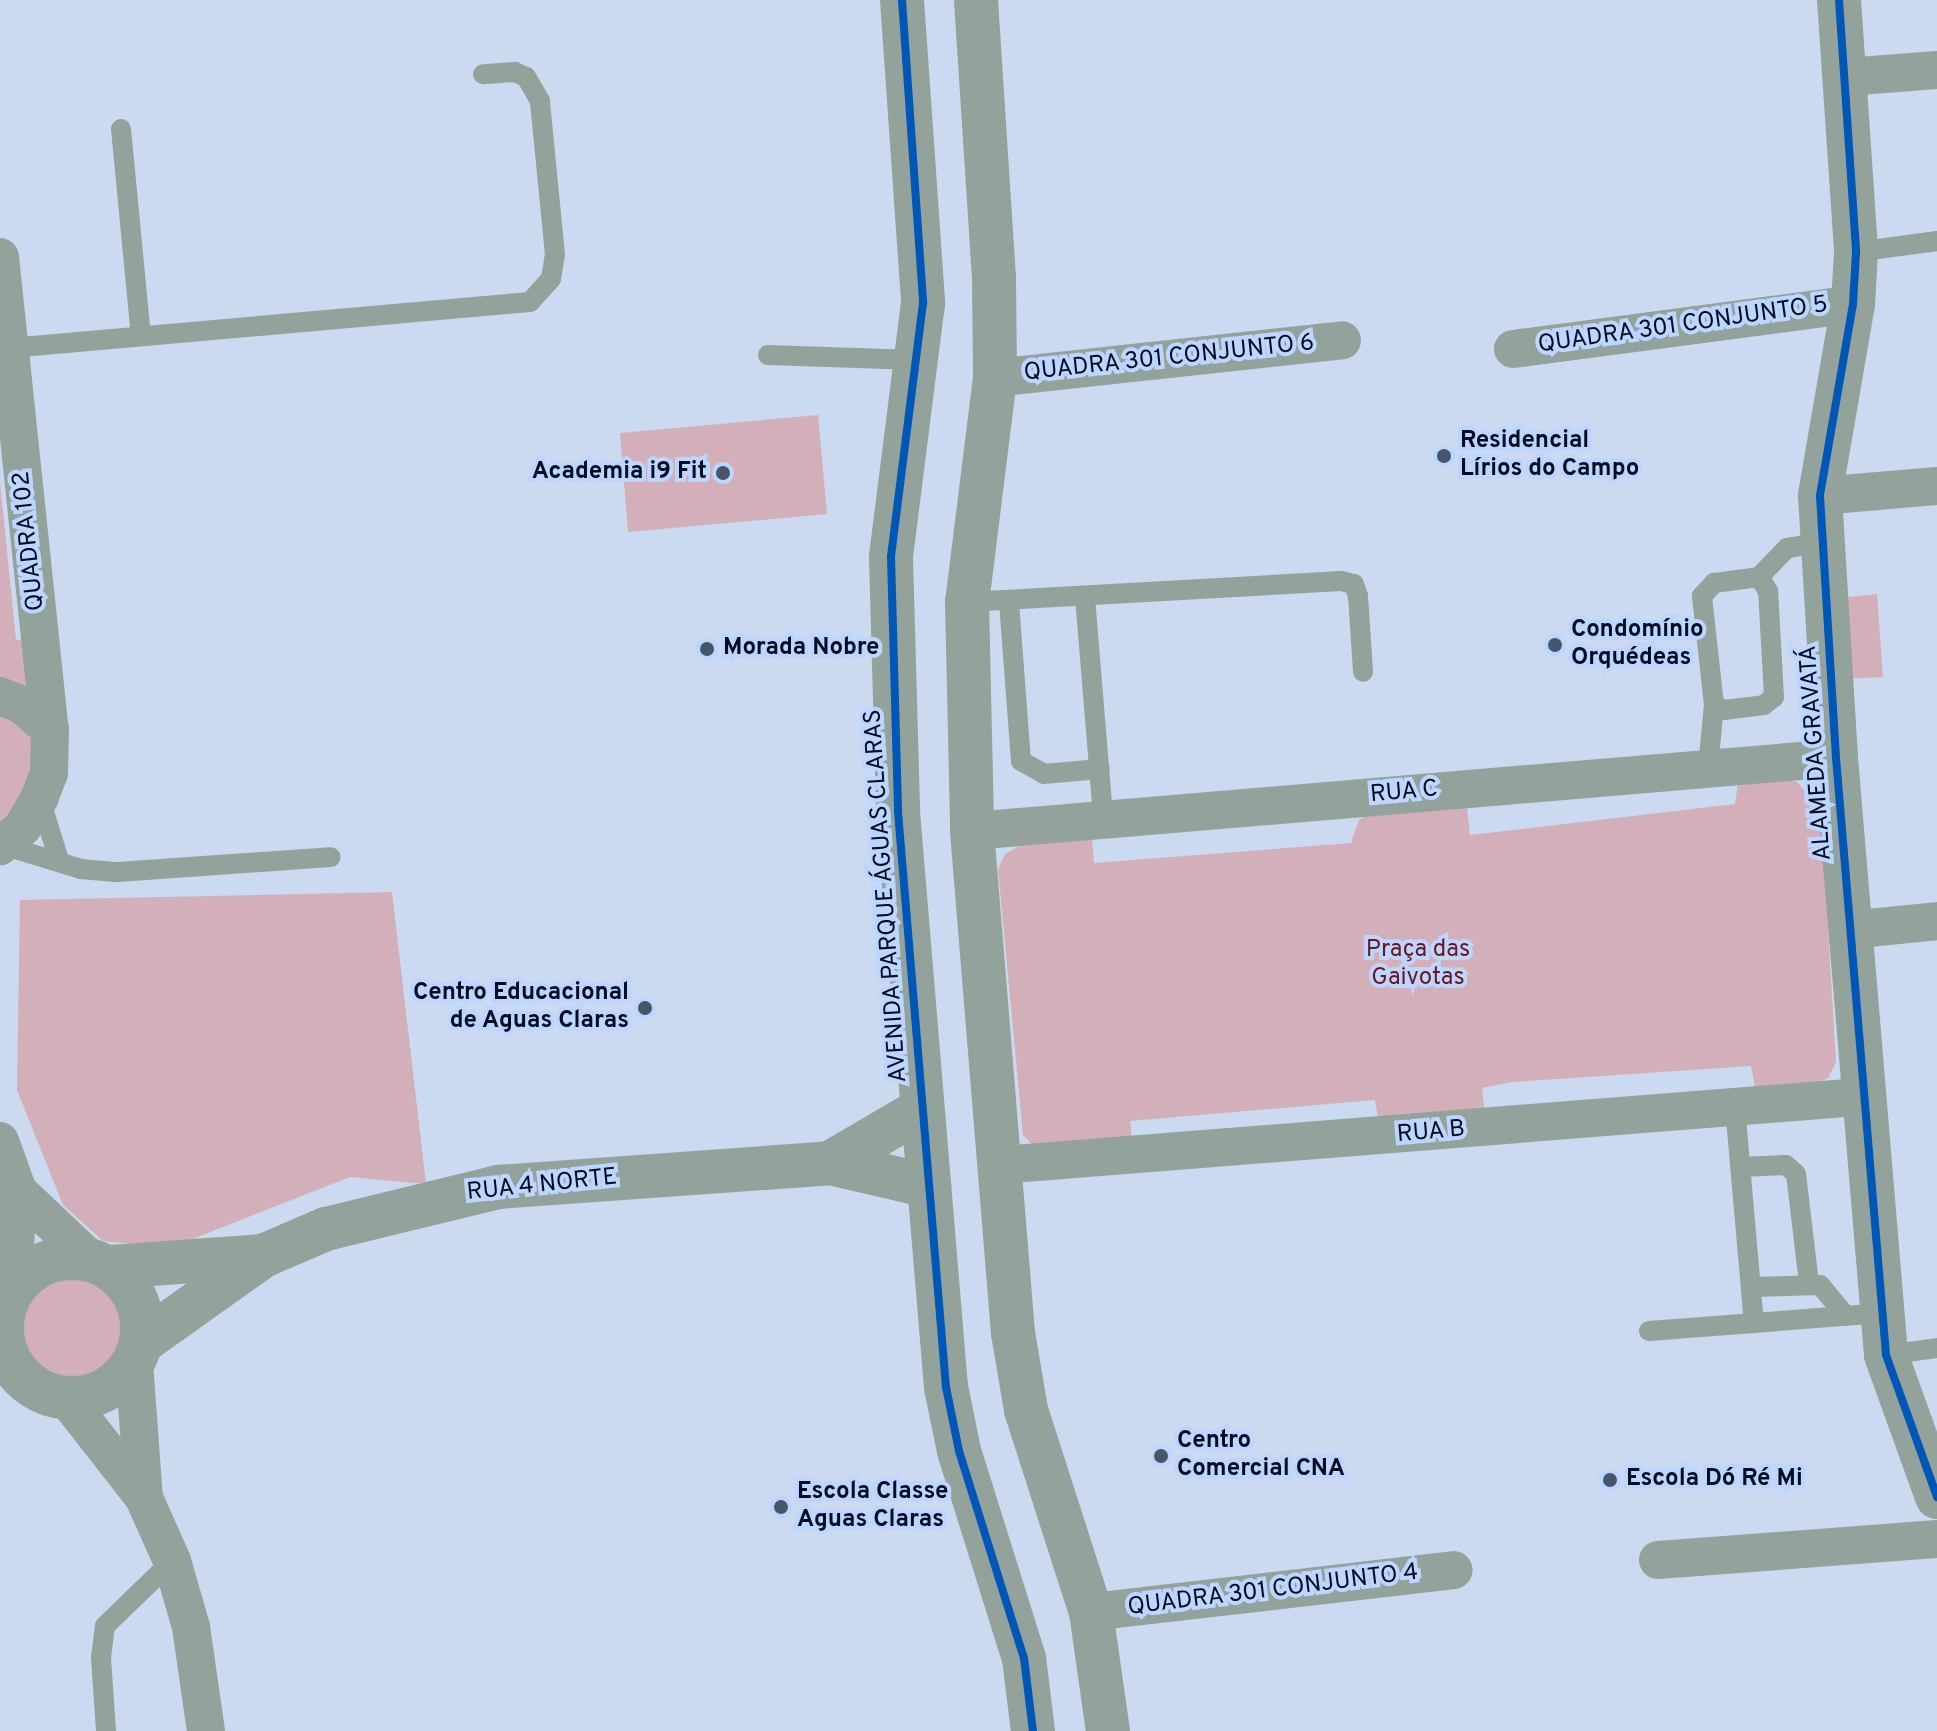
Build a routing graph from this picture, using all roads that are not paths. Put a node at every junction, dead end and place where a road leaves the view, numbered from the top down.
1 (902, 0) edge
2 (976, 0) edge
3 (1839, 0) edge
4 (1937, 70) edge
5 (483, 74) dead end
6 (1846, 77) junction
7 (121, 129) dead end
8 (1937, 241) edge
9 (1856, 252) junction
10 (0, 257) edge
11 (1853, 304) junction
12 (141, 336) junction
13 (1342, 340) dead end
14 (10, 348) junction
15 (1513, 349) dead end
16 (768, 355) dead end
17 (916, 360) junction
18 (995, 378) junction
19 (1937, 486) edge
20 (1820, 496) junction
21 (1823, 542) junction
22 (1759, 577) junction
23 (1085, 597) junction
24 (988, 602) junction
25 (1363, 672) dead end
26 (0, 696) edge
27 (1714, 705) junction
28 (50, 729) junction
29 (1836, 758) junction
30 (1708, 768) junction
31 (1100, 769) junction
32 (40, 797) junction
33 (1103, 818) junction
34 (972, 831) junction
35 (1, 845) edge
36 (330, 857) dead end
37 (59, 860) junction
38 (1937, 921) edge
39 (1849, 930) junction
40 (1860, 1097) junction
41 (1735, 1107) junction
42 (922, 1109) junction
43 (0, 1141) edge
44 (830, 1163) junction
45 (1001, 1165) junction
46 (1741, 1167) junction
47 (929, 1186) junction
48 (18, 1191) junction
49 (263, 1256) junction
50 (100, 1263) junction
51 (1809, 1283) junction
52 (1751, 1287) junction
53 (5, 1308) edge
54 (1754, 1323) junction
55 (1871, 1328) junction
56 (1649, 1331) dead end
57 (1937, 1348) edge
58 (138, 1352) junction
59 (34, 1392) edge
60 (1937, 1497) edge
61 (144, 1498) junction
62 (1937, 1539) edge
63 (1658, 1560) dead end
64 (172, 1561) junction
65 (1454, 1570) dead end
66 (1091, 1612) junction
67 (106, 1731) edge
68 (206, 1731) edge
69 (1033, 1731) edge
70 (1108, 1731) edge

1 - 17 street, AVENIDA PARQUE ÁGUAS CLARAS
2 - 18 street
3 - 6 street, ALAMEDA GRAVATÁ
4 - 6 street
5 - 12 lane
6 - 9 street, ALAMEDA GRAVATÁ
7 - 12 lane
8 - 9 lane
9 - 11 street, ALAMEDA GRAVATÁ
10 - 14 street, QUADRA 102
11 - 15 street, QUADRA 301 CONJUNTO 5
11 - 20 street, ALAMEDA GRAVATÁ
12 - 14 lane
13 - 18 street, QUADRA 301 CONJUNTO 6
14 - 28 street, QUADRA 102
16 - 17 lane
17 - 42 street, AVENIDA PARQUE ÁGUAS CLARAS
18 - 24 street
19 - 20 street
20 - 21 street, ALAMEDA GRAVATÁ
21 - 22 lane
21 - 29 street, ALAMEDA GRAVATÁ
22 - 27 lane
22 - 27 lane
23 - 24 lane
23 - 25 lane
23 - 31 lane
24 - 31 lane
24 - 34 street
26 - 28 street
27 - 30 lane
28 - 32 street, QUADRA 102
29 - 30 street, RUA C
29 - 39 street, ALAMEDA GRAVATÁ
30 - 33 street, RUA C
31 - 33 lane
32 - 35 street, QUADRA 102
32 - 37 lane
33 - 34 street, RUA C
34 - 45 street
35 - 37 lane
36 - 37 lane
38 - 39 street
39 - 40 street, ALAMEDA GRAVATÁ
40 - 41 street, RUA B
40 - 55 street, ALAMEDA GRAVATÁ
41 - 45 street, RUA B
41 - 46 lane
42 - 44 street, RUA 4 NORTE
42 - 47 street, AVENIDA PARQUE ÁGUAS CLARAS
43 - 48 street
44 - 47 street, RUA 4 NORTE
44 - 49 street, RUA 4 NORTE
45 - 66 street
46 - 51 lane
46 - 52 lane
47 - 69 street, AVENIDA PARQUE ÁGUAS CLARAS
48 - 50 street
48 - 53 street
49 - 50 street, RUA 4 NORTE
49 - 58 street, RUA 4 NORTE
50 - 53 street
50 - 58 street
51 - 52 lane
51 - 55 lane
52 - 54 lane
53 - 59 street
54 - 55 lane
54 - 56 lane
55 - 57 lane
55 - 60 street, ALAMEDA GRAVATÁ
58 - 59 street
58 - 61 street
59 - 61 street
61 - 64 street
62 - 63 street
64 - 67 lane
64 - 68 street
65 - 66 street, QUADRA 301 CONJUNTO 4
66 - 70 street

